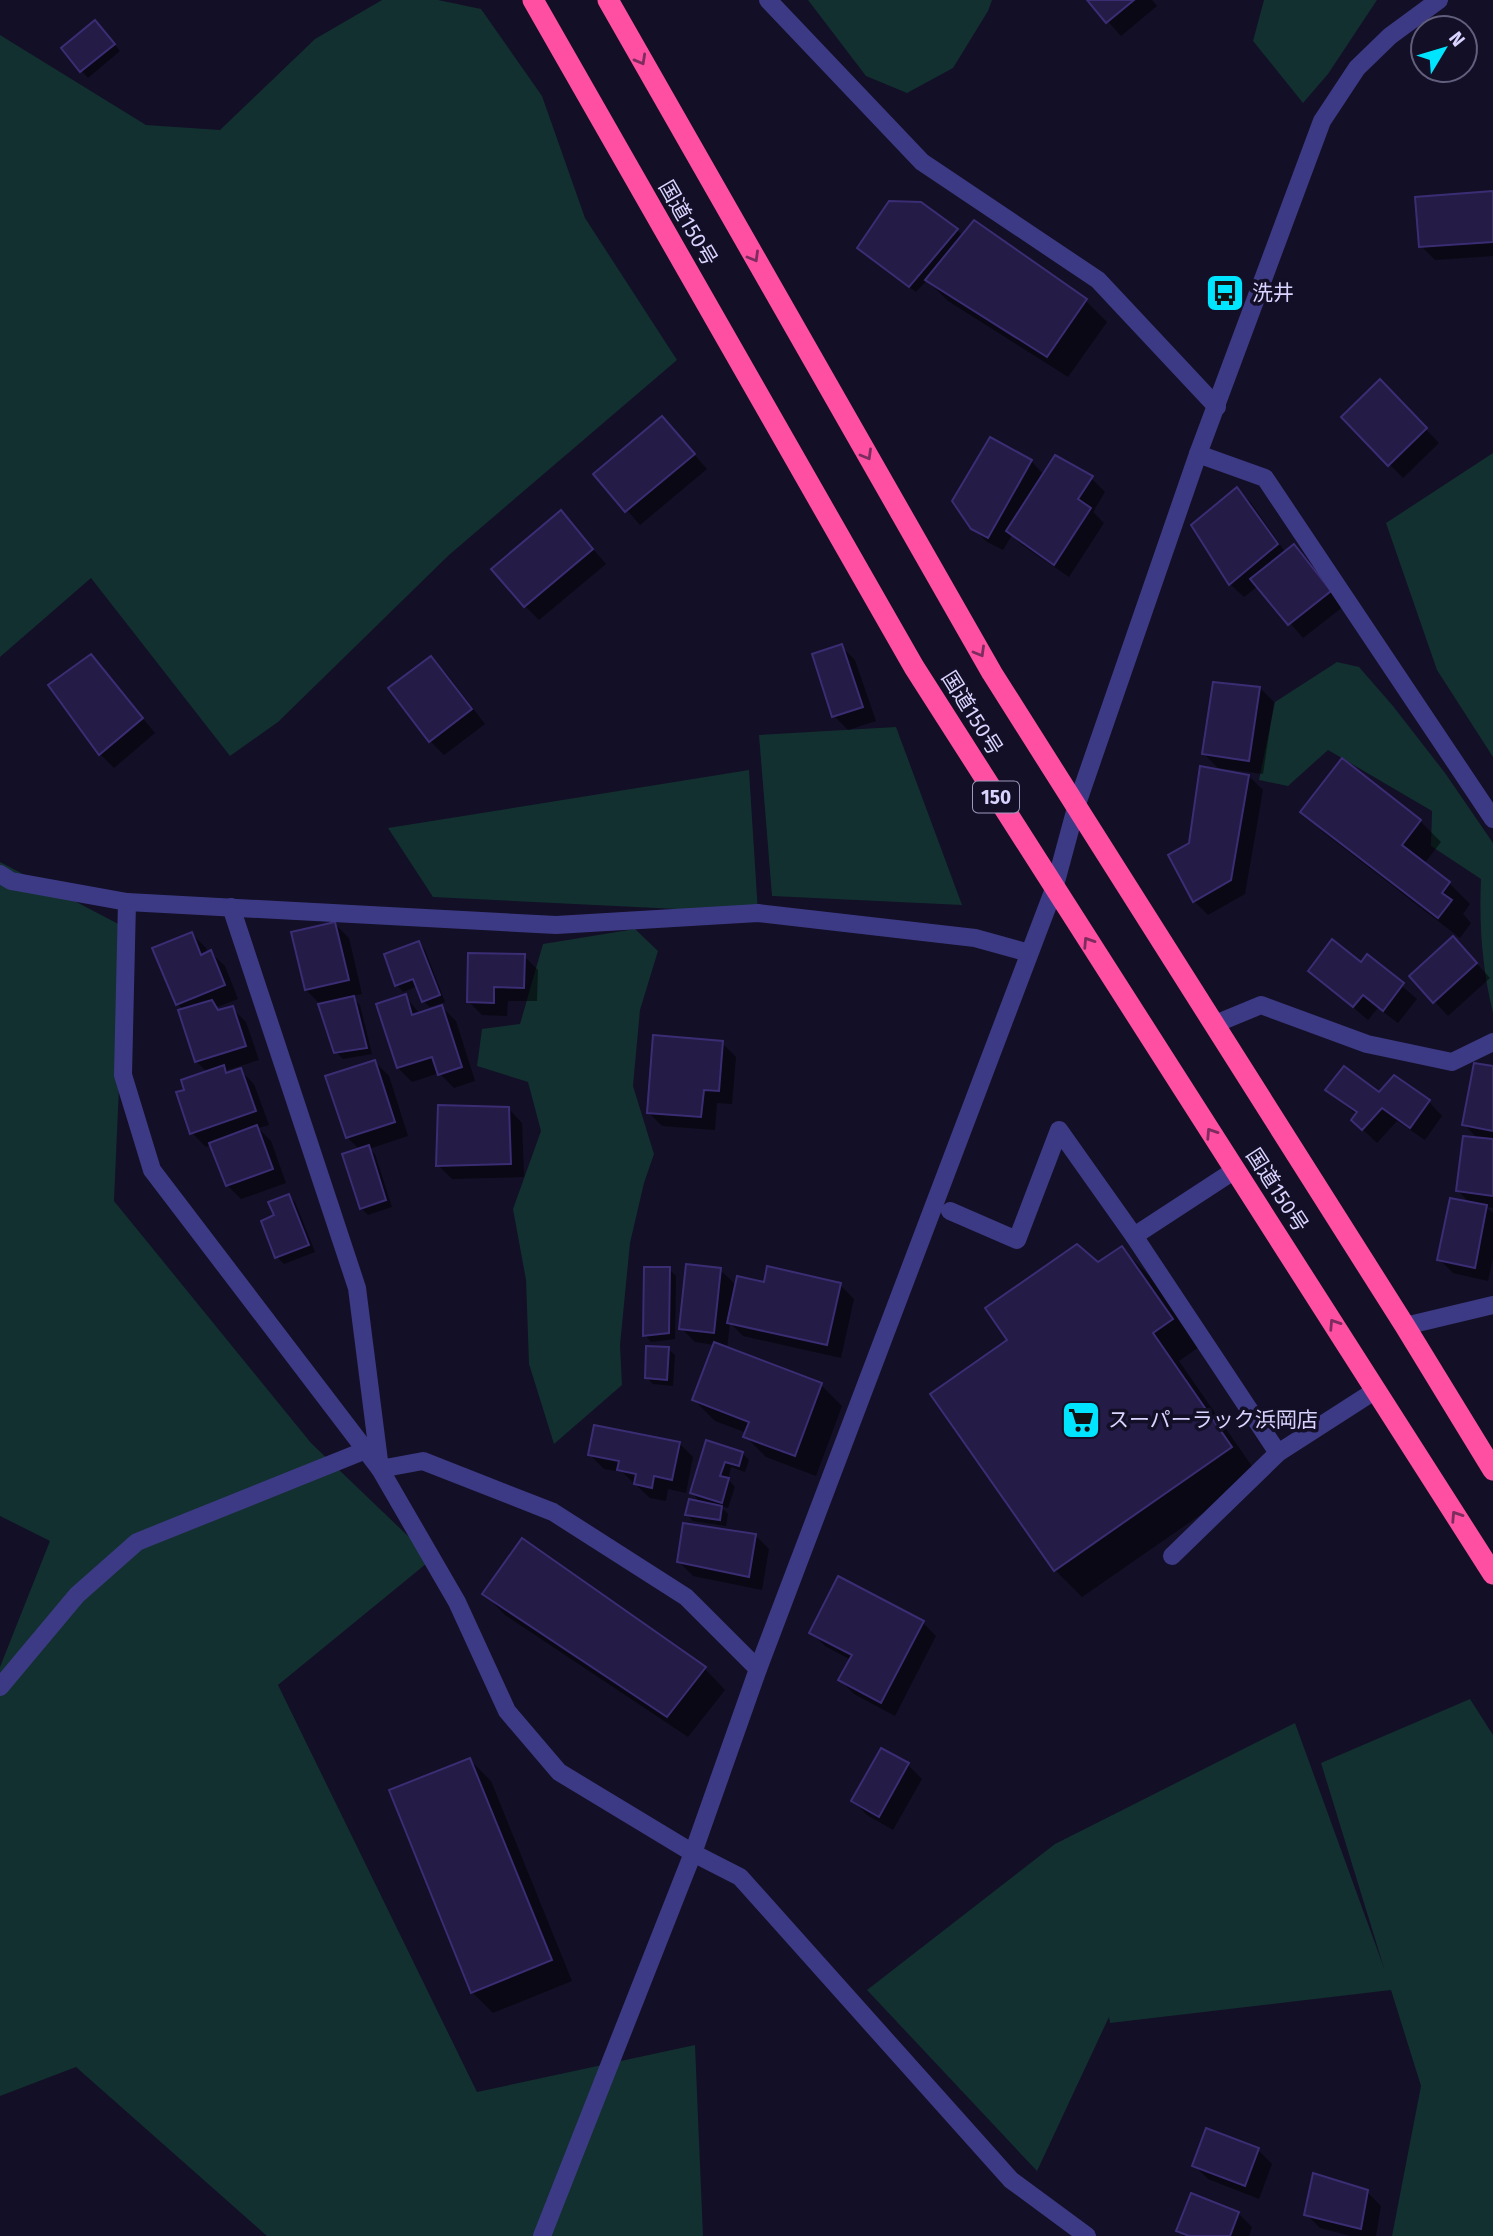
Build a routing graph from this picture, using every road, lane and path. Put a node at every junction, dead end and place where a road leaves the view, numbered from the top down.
1 (533, 0) edge
2 (608, 0) edge
3 (768, 0) edge
4 (1439, 0) edge
5 (1217, 407) junction
6 (1198, 454) junction
7 (1077, 804) junction
8 (1493, 819) edge
9 (0, 874) edge
10 (1054, 889) junction
11 (127, 902) junction
12 (231, 907) junction
13 (1029, 953) junction
14 (1214, 1024) junction
15 (1493, 1042) edge
16 (1235, 1170) junction
17 (950, 1210) dead end
18 (1134, 1236) junction
19 (1493, 1305) edge
20 (1405, 1325) junction
21 (1376, 1390) junction
22 (366, 1450) junction
23 (1278, 1453) junction
24 (380, 1469) junction
25 (1493, 1470) edge
26 (1172, 1556) dead end
27 (1493, 1574) edge
28 (758, 1669) junction
29 (0, 1687) edge
30 (693, 1853) junction
31 (542, 2236) edge
32 (1087, 2236) edge

1 - 10 highway, 国道150号 / 150
2 -> 7 highway, 国道150号
3 - 5 street
4 - 5 street
5 - 6 street
6 - 7 street
6 - 8 street
7 - 10 street
7 - 14 highway, 国道150号
9 - 11 street
10 - 13 street
16 -> 10 highway, 国道150号 / 150
11 - 12 street
11 - 22 street
12 - 13 street
12 - 24 street
13 - 28 street
14 - 15 street
14 - 20 highway, 国道150号
16 - 18 street
21 -> 16 highway, 国道150号 / 150
17 - 18 street
18 - 23 street
19 - 20 street
20 - 25 highway, 国道150号
21 - 23 street
27 -> 21 highway, 国道150号 / 150
22 - 24 street
22 - 29 street
23 - 26 street
24 - 28 street
24 - 30 street
28 - 30 street
30 - 31 street
30 - 32 street

